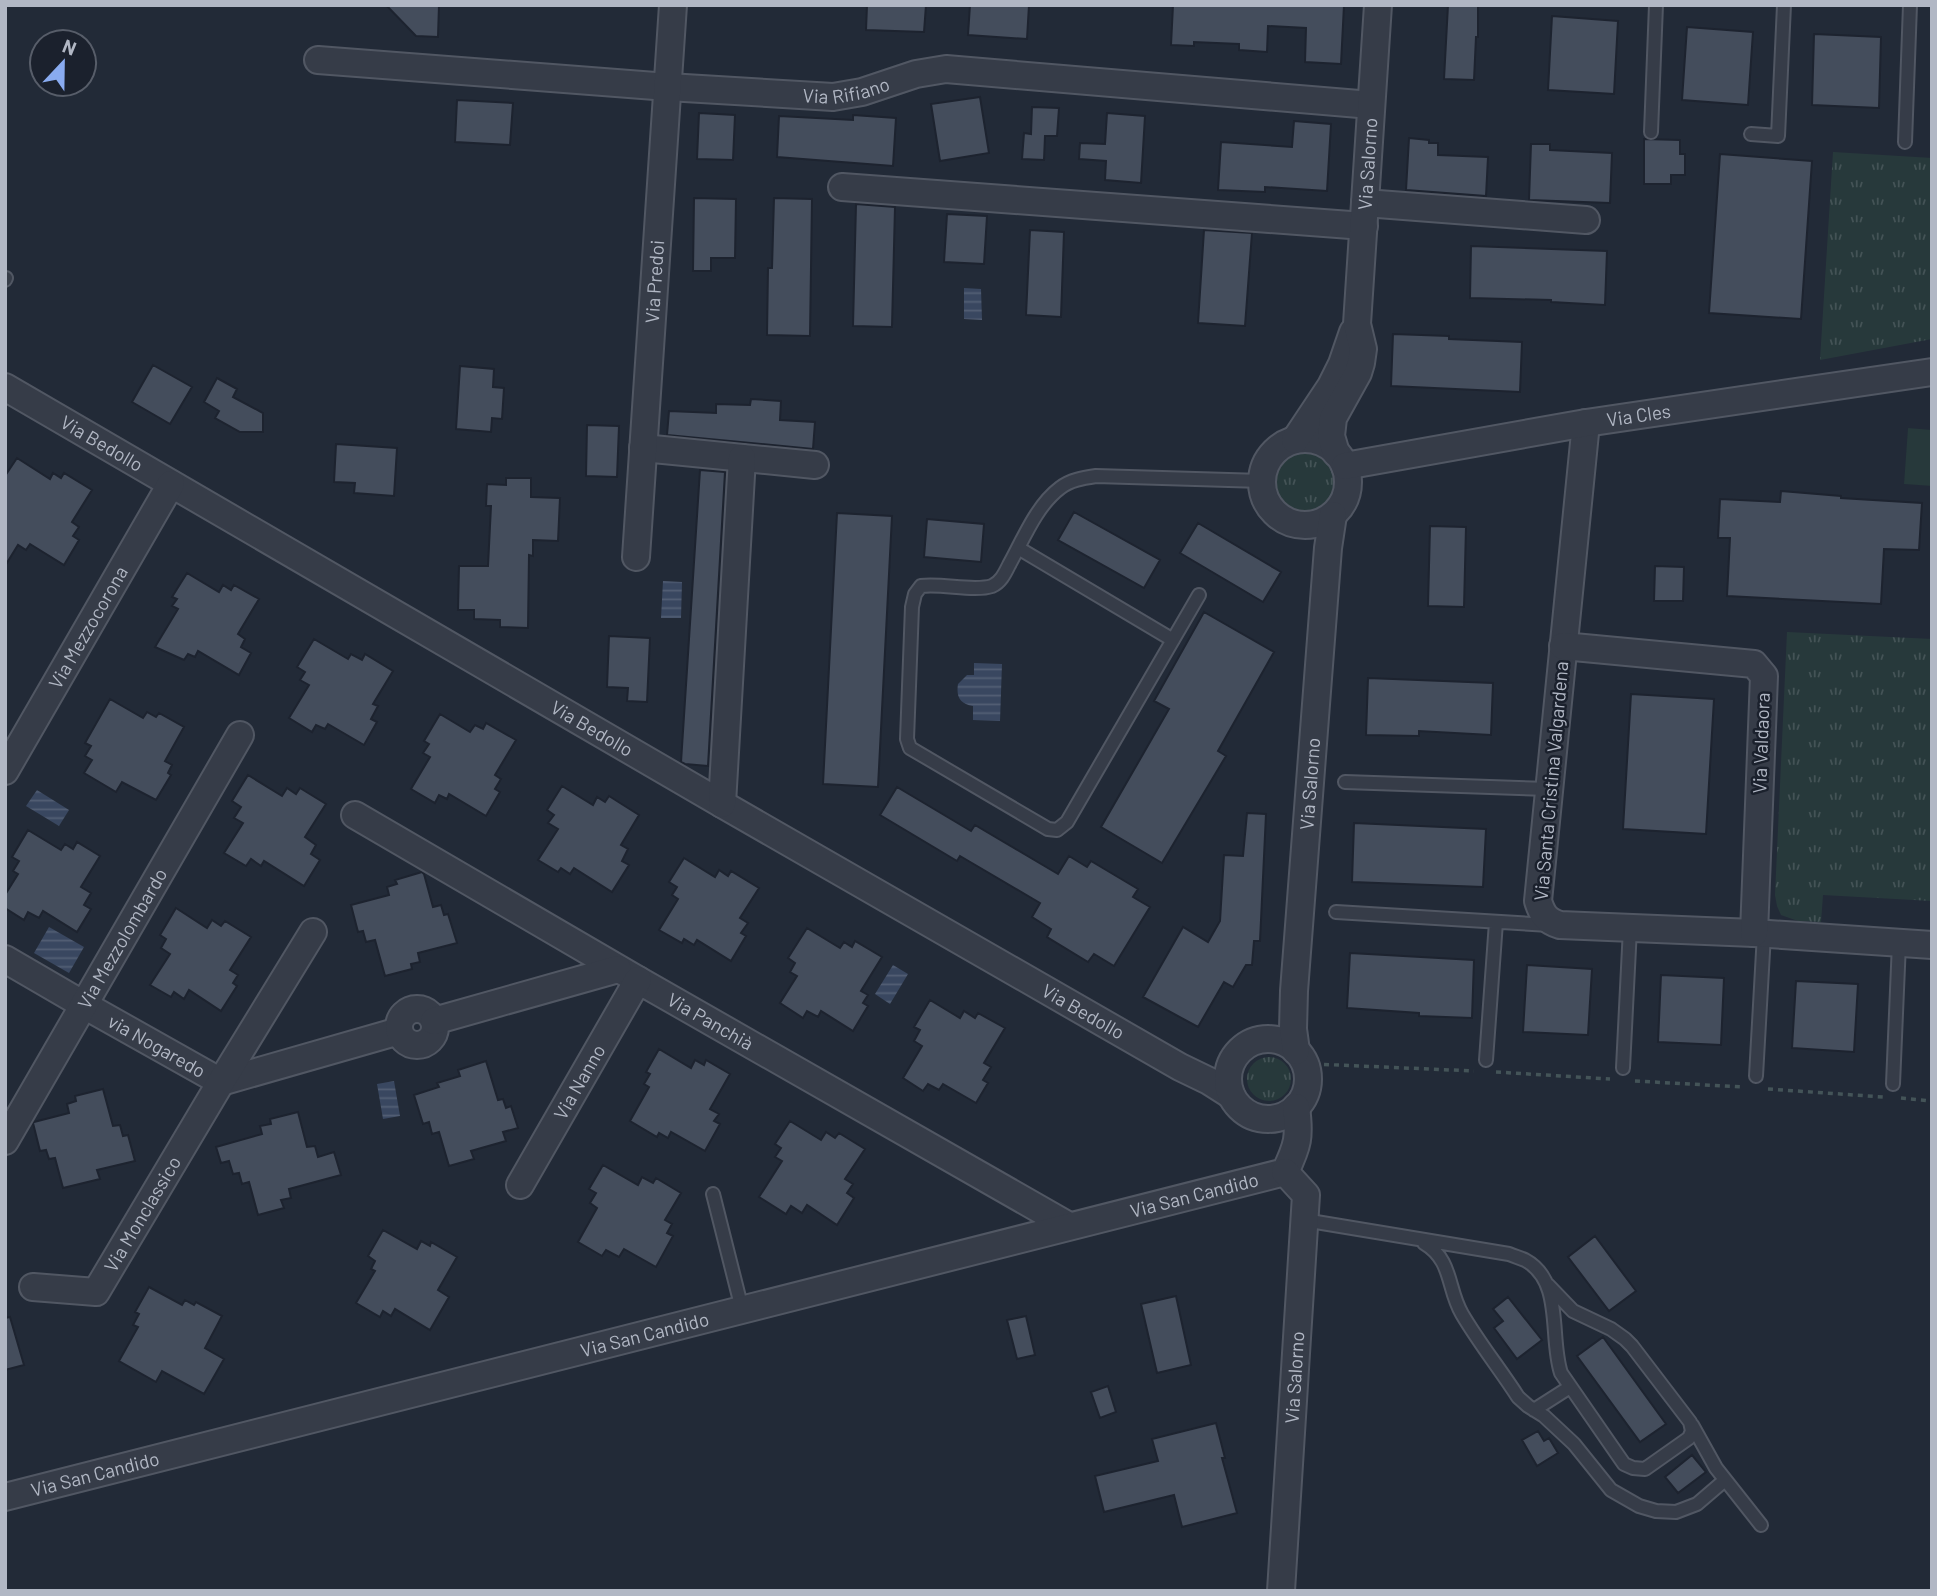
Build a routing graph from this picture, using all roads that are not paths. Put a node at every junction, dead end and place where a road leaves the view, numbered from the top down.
1 (673, 5) edge
2 (1378, 5) edge
3 (1656, 5) edge
4 (1784, 5) edge
5 (1910, 5) edge
6 (318, 60) dead end
7 (668, 87) junction
8 (1371, 105) junction
9 (1651, 132) dead end
10 (1751, 134) dead end
11 (1905, 142) dead end
12 (842, 187) dead end
13 (1364, 215) junction
14 (1586, 220) dead end
15 (1357, 324) junction
16 (1932, 372) edge
17 (8, 393) edge
18 (1586, 423) junction
19 (1295, 440) junction
20 (643, 448) junction
21 (743, 458) junction
22 (1341, 459) junction
23 (815, 465) dead end
24 (1262, 481) junction
25 (172, 484) junction
26 (1333, 515) junction
27 (1292, 523) junction
28 (1018, 548) junction
29 (636, 557) dead end
30 (1327, 578) junction
31 (1199, 595) dead end
32 (1173, 640) junction
33 (1563, 646) junction
34 (240, 735) dead end
35 (5, 771) edge
36 (1345, 782) dead end
37 (1549, 789) junction
38 (722, 804) junction
39 (355, 815) dead end
40 (1336, 912) dead end
41 (1496, 922) junction
42 (1560, 925) junction
43 (1630, 928) junction
44 (313, 932) dead end
45 (1759, 934) junction
46 (1899, 943) junction
47 (1932, 945) edge
48 (5, 959) edge
49 (628, 974) junction
50 (1294, 992) junction
51 (83, 1005) junction
52 (1250, 1046) junction
53 (1296, 1051) junction
54 (1486, 1060) dead end
55 (1180, 1067) junction
56 (1623, 1068) dead end
57 (1756, 1076) dead end
58 (221, 1082) junction
59 (1893, 1084) dead end
60 (1231, 1095) junction
61 (1296, 1107) junction
62 (1260, 1118) junction
63 (5, 1141) edge
64 (1285, 1172) junction
65 (520, 1185) dead end
66 (713, 1194) dead end
67 (1304, 1220) junction
68 (1069, 1226) junction
69 (1418, 1239) junction
70 (1548, 1285) junction
71 (33, 1287) dead end
72 (742, 1309) junction
73 (1570, 1387) junction
74 (1534, 1410) junction
75 (1690, 1422) junction
76 (1725, 1480) junction
77 (5, 1497) edge
78 (1760, 1525) dead end
79 (1282, 1591) edge

1 - 7 street, Via Predoi
2 - 8 street, Via Salorno
3 - 9 lane
4 - 10 lane
5 - 11 lane
6 - 7 street, Via Rifiano
7 - 8 street, Via Rifiano
7 - 20 street, Via Predoi
8 - 13 street, Via Salorno
12 - 13 street
13 - 14 street
13 - 15 street, Via Salorno
15 - 19 street, Via Salorno
15 - 22 street, Via Salorno
16 - 18 street, Via Cles
17 - 25 street, Via Bedollo
18 - 22 street, Via Cles
18 - 33 street, Via Santa Cristina Valgardena
19 - 22 street
19 - 24 street
20 - 21 street
20 - 29 street, Via Predoi
21 - 23 street
21 - 38 street
22 - 26 street
24 - 27 street
24 - 28 lane
25 - 35 street, Via Mezzocorona
25 - 38 street, Via Bedollo
26 - 27 street
26 - 30 street, Via Salorno
27 - 30 street, Via Salorno
28 - 32 lane
28 - 32 lane
30 - 50 street, Via Salorno
31 - 32 lane
33 - 37 street, Via Santa Cristina Valgardena
33 - 45 street, Via Valdaora
34 - 51 street, Via Mezzolombardo
36 - 37 lane
37 - 42 street, Via Santa Cristina Valgardena
38 - 55 street, Via Bedollo
39 - 49 street, Via Panchià
40 - 41 lane
41 - 42 lane
41 - 54 lane
42 - 43 street, Via Santa Cristina Valgardena
43 - 45 street, Via Santa Cristina Valgardena
43 - 56 lane
44 - 58 street
45 - 46 street, Via Santa Cristina Valgardena
45 - 57 lane
46 - 47 street, Via Santa Cristina Valgardena
46 - 59 lane
48 - 51 street, via Nogaredo
49 - 58 street, via Nogaredo
49 - 65 street, Via Nanno
49 - 68 street, Via Panchià
50 - 52 street, Via Salorno
50 - 53 street, Via Salorno
51 - 58 street, via Nogaredo
51 - 63 street, Via Mezzolombardo
52 - 53 street
52 - 55 street
52 - 60 street
53 - 61 street
55 - 60 street, Via Bedollo
58 - 71 street, Via Monclassico
60 - 62 street
61 - 62 street
61 - 64 street, Via San Candido
62 - 64 street, Via San Candido
64 - 67 street, Via Salorno
64 - 68 street, Via San Candido
66 - 72 lane
67 - 69 lane
67 - 79 street, Via Salorno
68 - 72 street, Via San Candido
69 - 70 lane
69 - 74 lane
70 - 73 lane
70 - 75 lane
72 - 77 street, Via San Candido
73 - 74 lane
73 - 75 lane
74 - 76 lane
75 - 76 lane
76 - 78 lane

